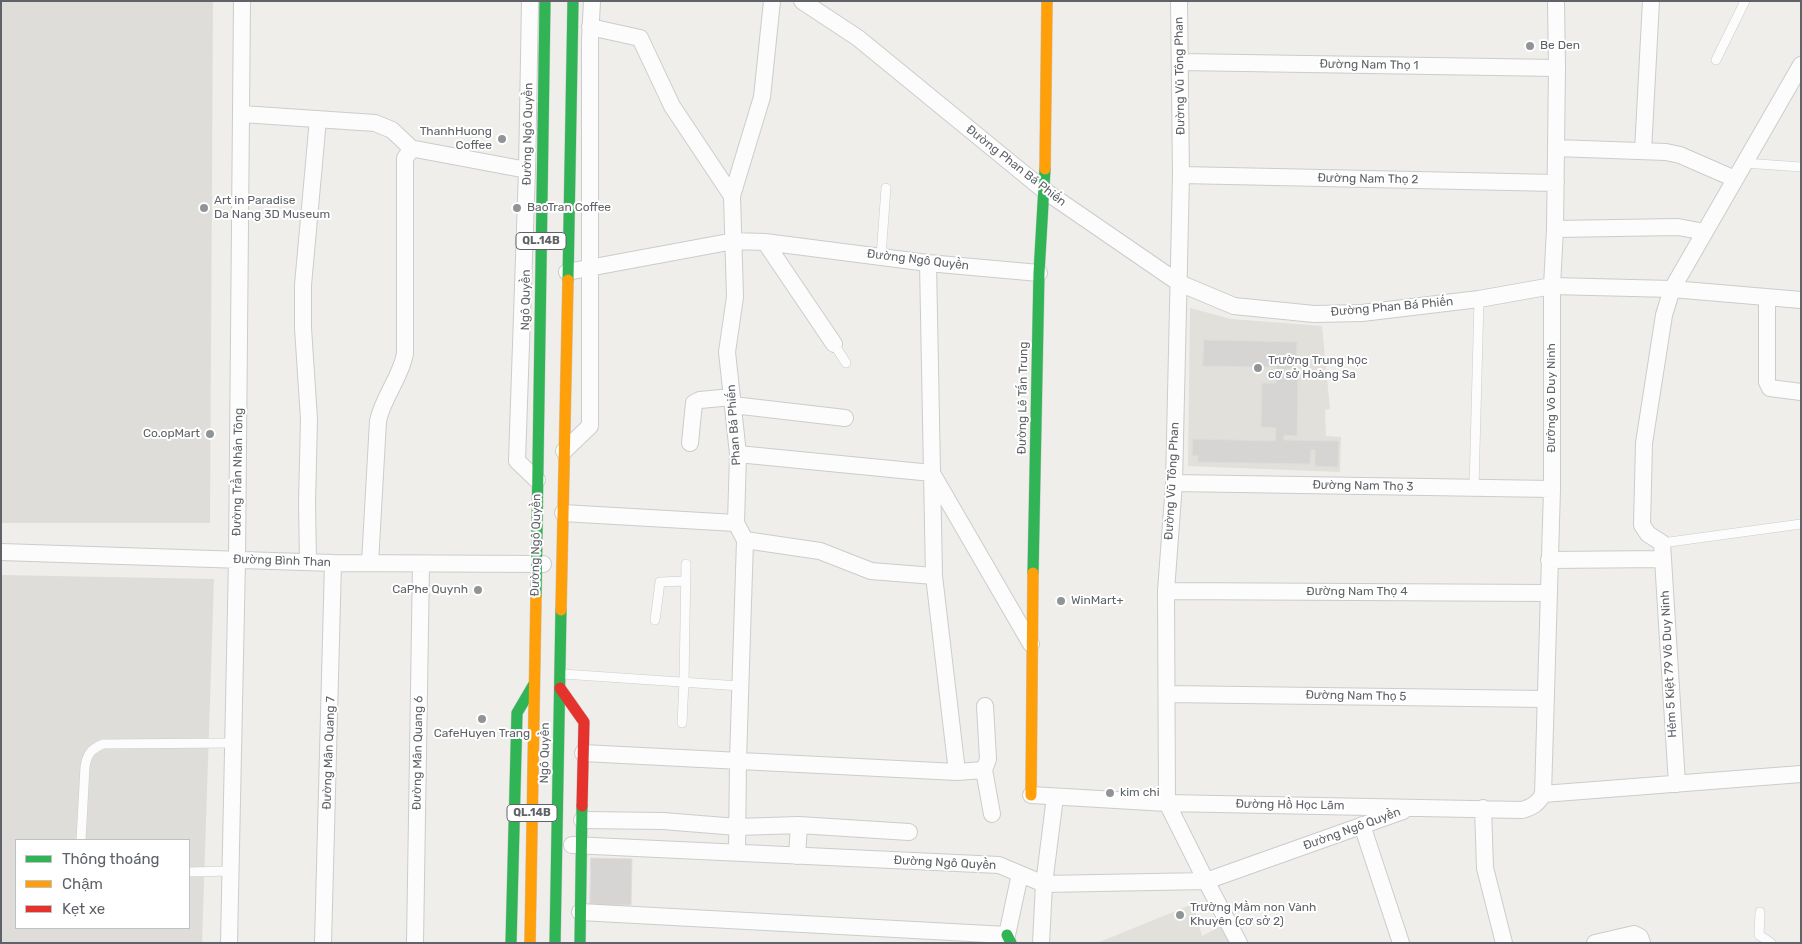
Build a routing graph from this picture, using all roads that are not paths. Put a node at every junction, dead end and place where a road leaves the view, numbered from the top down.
1 (242, 1) edge
2 (530, 1) edge
3 (544, 1) edge
4 (573, 1) edge
5 (592, 1) edge
6 (772, 1) edge
7 (802, 1) edge
8 (1047, 1) edge
9 (1179, 1) edge
10 (1556, 1) edge
11 (1651, 1) edge
12 (1745, 1) edge
13 (590, 28) junction
14 (1716, 60) dead end
15 (1180, 62) junction
16 (1801, 65) edge
17 (1557, 68) junction
18 (242, 114) junction
19 (318, 119) junction
20 (412, 148) junction
21 (1556, 148) junction
22 (1643, 150) junction
23 (1744, 163) junction
24 (1801, 167) edge
25 (527, 170) junction
26 (1181, 175) junction
27 (1735, 179) junction
28 (1556, 183) junction
29 (886, 188) dead end
30 (1045, 191) junction
31 (732, 196) junction
32 (1555, 229) junction
33 (1705, 232) junction
34 (734, 241) junction
35 (765, 242) junction
36 (881, 256) junction
37 (928, 263) junction
38 (590, 268) junction
39 (567, 272) junction
40 (1039, 273) junction
41 (1179, 284) junction
42 (1552, 286) junction
43 (1672, 289) junction
44 (1768, 297) junction
45 (1478, 299) junction
46 (1801, 300) edge
47 (834, 344) joint
48 (846, 363) dead end
49 (1801, 392) edge
50 (733, 401) junction
51 (845, 418) dead end
52 (690, 443) dead end
53 (564, 451) junction
54 (738, 454) junction
55 (932, 473) junction
56 (537, 480) junction
57 (1174, 483) junction
58 (1474, 488) junction
59 (1552, 489) junction
60 (563, 512) junction
61 (736, 523) junction
62 (1801, 524) edge
63 (745, 540) junction
64 (1663, 551) junction
65 (1, 552) edge
66 (237, 560) junction
67 (1549, 560) junction
68 (308, 562) junction
69 (333, 563) junction
70 (370, 563) junction
71 (421, 564) junction
72 (536, 564) junction
73 (562, 564) junction
74 (686, 564) dead end
75 (934, 576) junction
76 (686, 581) junction
77 (1166, 591) junction
78 (1548, 593) junction
79 (655, 620) dead end
80 (1032, 646) junction
81 (560, 674) junction
82 (684, 682) junction
83 (534, 684) junction
84 (740, 686) junction
85 (560, 688) junction
86 (1167, 694) junction
87 (1545, 698) junction
88 (985, 706) dead end
89 (682, 723) dead end
90 (233, 743) junction
91 (583, 753) junction
92 (738, 760) junction
93 (984, 770) junction
94 (956, 772) junction
95 (1801, 774) edge
96 (1677, 784) junction
97 (1543, 794) junction
98 (1031, 796) joint
99 (1055, 797) junction
100 (1167, 803) junction
101 (1413, 807) junction
102 (1483, 808) junction
103 (992, 814) dead end
104 (582, 820) junction
105 (662, 821) junction
106 (799, 825) junction
107 (1362, 825) junction
108 (737, 828) junction
109 (909, 832) dead end
110 (82, 839) edge
111 (557, 845) junction
112 (581, 846) junction
113 (659, 849) junction
114 (737, 852) junction
115 (797, 856) junction
116 (230, 871) junction
117 (190, 872) edge
118 (1020, 874) junction
119 (1206, 881) junction
120 (1044, 884) junction
121 (580, 912) junction
122 (1760, 912) dead end
123 (1009, 939) edge
124 (229, 943) edge
125 (323, 943) edge
126 (415, 943) edge
127 (511, 943) edge
128 (530, 943) edge
129 (555, 943) edge
130 (580, 943) edge
131 (1041, 943) edge
132 (1239, 943) edge
133 (1401, 943) edge
134 (1504, 943) edge
135 (1595, 943) edge
136 (1642, 943) edge
137 (1771, 943) edge

1 - 18 street, Đường Trần Nhân Tông
2 - 25 street, Đường Ngô Quyền
3 - 56 main road, Ngô Quyền / QL.14B
4 - 39 main road, QL.14B
5 - 13 street
6 - 31 street, Phan Bá Phiến
7 - 30 street, Đường Phan Bá Phiến
8 - 30 main road, Đường Lê Tấn Trung
9 - 15 street, Đường Vũ Tông Phan
10 - 17 street, Đường Võ Duy Ninh
11 - 22 street
12 - 14 lane
13 - 31 street
13 - 38 street
15 - 17 street, Đường Nam Thọ 1
15 - 26 street, Đường Vũ Tông Phan
16 - 23 street
17 - 21 street, Đường Võ Duy Ninh
18 - 19 street
18 - 66 street, Đường Trần Nhân Tông
19 - 20 street
19 - 68 street
20 - 25 street
20 - 70 street
21 - 22 street
21 - 28 street, Đường Võ Duy Ninh
22 - 27 street
23 - 24 lane
23 - 27 street
25 - 56 street, Đường Ngô Quyền
26 - 28 street, Đường Nam Thọ 2
26 - 41 street, Đường Vũ Tông Phan
27 - 33 street
28 - 32 street, Đường Võ Duy Ninh
29 - 36 lane
30 - 40 main road, Đường Lê Tấn Trung
30 - 41 street, Đường Phan Bá Phiến
31 - 34 street, Phan Bá Phiến
32 - 33 street
32 - 42 street, Đường Võ Duy Ninh
33 - 43 street
34 - 35 street, Đường Ngô Quyền
34 - 38 street, Đường Ngô Quyền
34 - 50 street, Phan Bá Phiến
35 - 36 street, Đường Ngô Quyền
35 - 47 street
36 - 37 street, Đường Ngô Quyền
37 - 40 street, Đường Ngô Quyền
37 - 55 street
38 - 39 street, Đường Ngô Quyền
38 - 53 street
39 - 53 main road, QL.14B
40 - 80 main road, Đường Lê Tấn Trung
41 - 45 street, Đường Phan Bá Phiến
41 - 57 street, Đường Vũ Tông Phan
42 - 43 street, Đường Phan Bá Phiến
42 - 45 street, Đường Phan Bá Phiến
42 - 59 street, Đường Võ Duy Ninh
43 - 44 street, Đường Phan Bá Phiến
43 - 64 street
44 - 46 street, Đường Phan Bá Phiến
44 - 49 street
45 - 58 lane
47 - 48 lane
50 - 51 street
50 - 52 street
50 - 54 street, Phan Bá Phiến
53 - 60 main road, QL.14B
54 - 55 street
54 - 61 street, Phan Bá Phiến
55 - 75 street
55 - 80 street
56 - 72 main road, Đường Ngô Quyền / QL.14B
57 - 58 street, Đường Nam Thọ 3
57 - 77 street, Đường Vũ Tông Phan
58 - 59 street, Đường Nam Thọ 3
59 - 67 street, Đường Võ Duy Ninh
60 - 61 street
60 - 73 main road, QL.14B
61 - 63 street, Phan Bá Phiến
62 - 64 lane
63 - 75 street
63 - 84 street, Phan Bá Phiến
64 - 67 street
64 - 96 street, Hẻm 5 Kiệt 79 Võ Duy Ninh
65 - 66 street, Đường Bình Than
66 - 68 street, Đường Bình Than
66 - 90 street, Đường Trần Nhân Tông
67 - 78 street, Đường Võ Duy Ninh
68 - 69 street, Đường Bình Than
69 - 70 street, Đường Bình Than
69 - 125 street, Đường Mân Quang 7
70 - 71 street, Đường Bình Than
71 - 72 street, Đường Bình Than
71 - 126 street, Đường Mân Quang 6
72 - 73 street, Đường Bình Than
72 - 83 main road, Đường Ngô Quyền / QL.14B
73 - 81 main road, Ngô Quyền / QL.14B
74 - 76 lane
75 - 94 street
76 - 79 lane
76 - 82 lane
77 - 78 street, Đường Nam Thọ 4
77 - 86 street, Đường Vũ Tông Phan
78 - 87 street, Đường Võ Duy Ninh
80 - 98 main road, Đường Lê Tấn Trung
81 - 82 lane
81 - 85 main road, Ngô Quyền / QL.14B
82 - 84 lane
82 - 89 lane
83 - 127 main road, Đường Ngô Quyền
83 - 128 main road, Ngô Quyền / QL.14B
84 - 92 street, Phan Bá Phiến
85 - 91 main road
85 - 111 main road, Ngô Quyền / QL.14B
86 - 87 street, Đường Nam Thọ 5
86 - 100 street, Đường Vũ Tông Phan
87 - 97 street, Đường Võ Duy Ninh
88 - 93 street
90 - 110 lane
90 - 116 street, Đường Trần Nhân Tông
91 - 92 street
91 - 104 main road
92 - 94 street
92 - 108 street, Phan Bá Phiến
93 - 94 street
93 - 103 street
95 - 96 street
96 - 97 street
97 - 102 street, Đường Hồ Học Lãm
98 - 99 street, Đường Hồ Học Lãm
99 - 100 street, Đường Hồ Học Lãm
99 - 120 street
100 - 101 street, Đường Hồ Học Lãm
100 - 119 street, Đường Vũ Tông Phan
101 - 102 street, Đường Hồ Học Lãm
101 - 107 street, Đường Ngô Quyền
102 - 134 street
104 - 105 street
104 - 112 main road
105 - 108 street
105 - 113 street
106 - 108 street
106 - 109 street
106 - 115 street
107 - 119 street, Đường Ngô Quyền
107 - 133 street
108 - 114 street, Phan Bá Phiến
111 - 112 street, Đường Ngô Quyền
111 - 129 main road, Ngô Quyền / QL.14B
112 - 113 street, Đường Ngô Quyền
112 - 121 main road
113 - 114 street, Đường Ngô Quyền
114 - 115 street, Đường Ngô Quyền
115 - 118 street, Đường Ngô Quyền
116 - 117 lane
116 - 124 street, Đường Trần Nhân Tông
118 - 120 street, Đường Ngô Quyền
118 - 123 street
119 - 120 street, Đường Ngô Quyền
119 - 132 street, Đường Vũ Tông Phan
120 - 131 street
121 - 123 street
121 - 130 main road
122 - 137 lane
135 - 136 street

